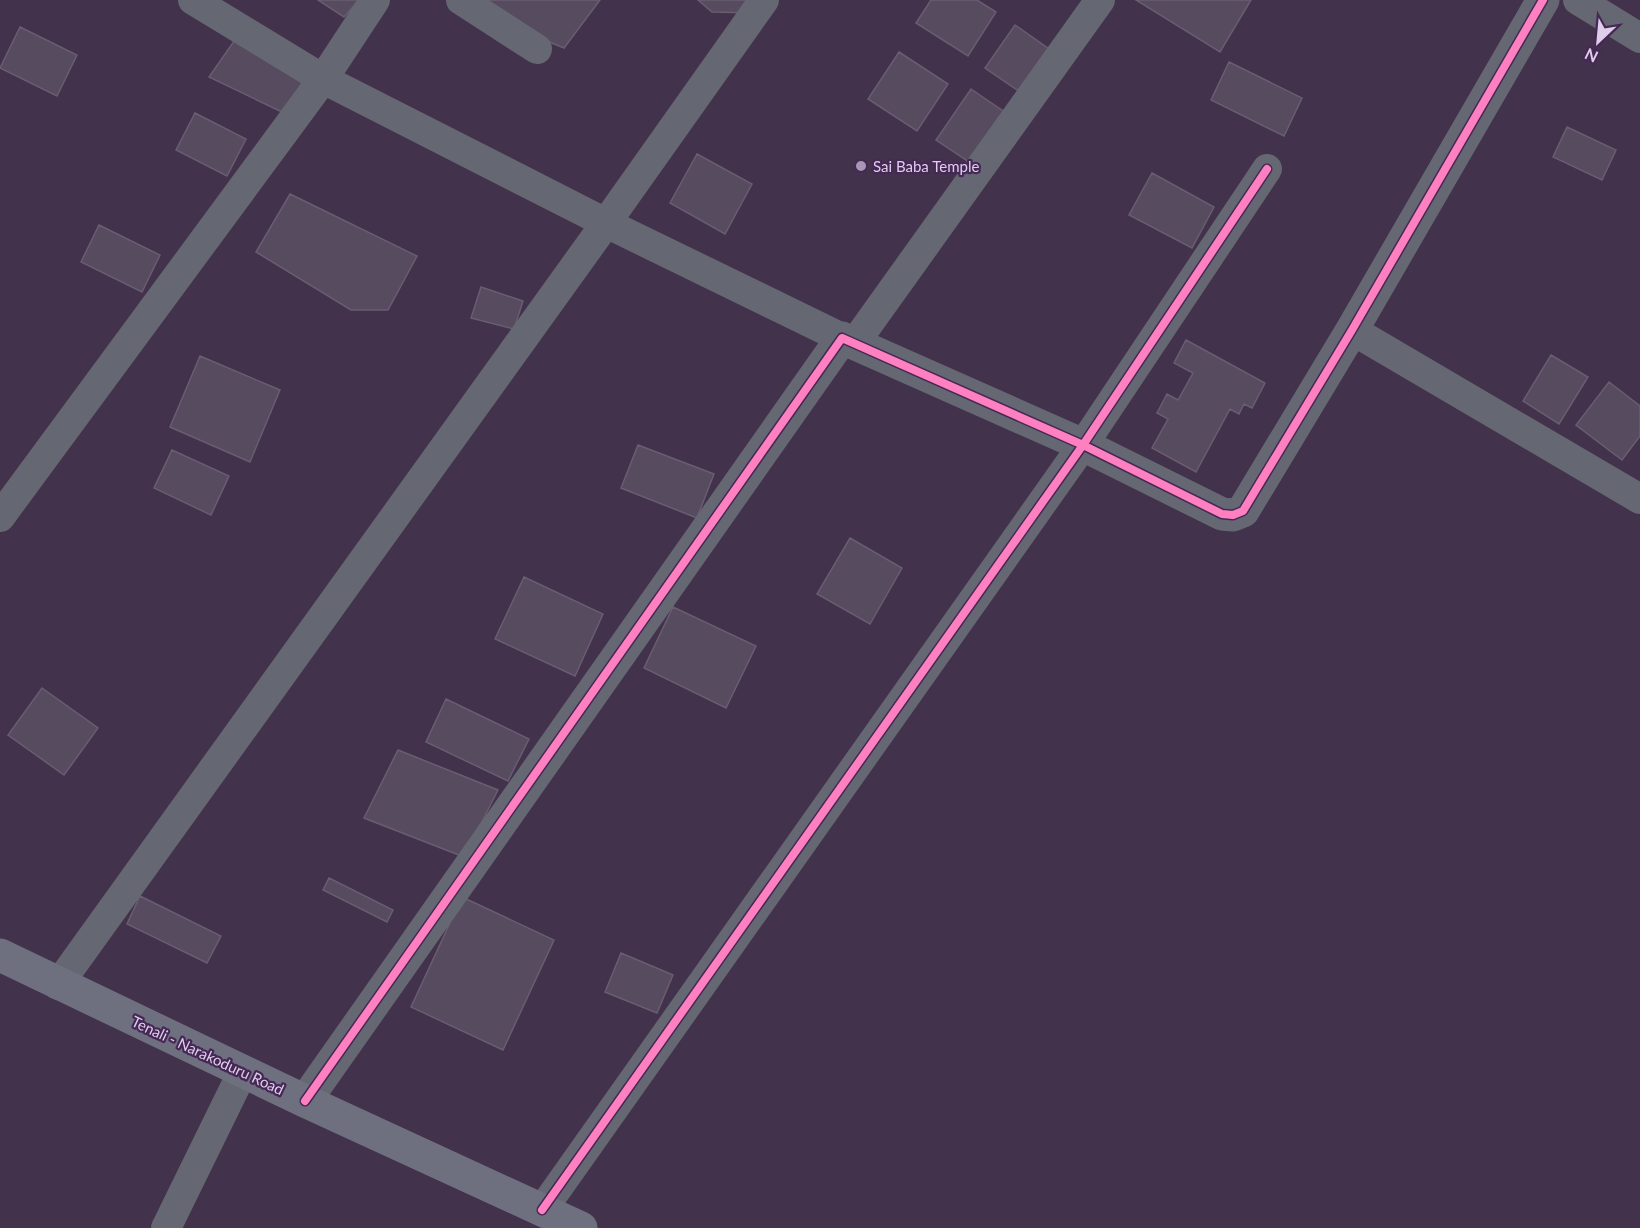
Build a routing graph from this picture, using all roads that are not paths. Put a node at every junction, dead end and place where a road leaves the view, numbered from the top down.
1 (193, 0) edge
2 (375, 0) edge
3 (461, 0) edge
4 (764, 0) edge
5 (1100, 0) edge
6 (1543, 0) edge
7 (1578, 0) edge
8 (1640, 38) edge
9 (537, 49) dead end
10 (323, 79) junction
11 (1267, 169) dead end
12 (606, 224) junction
13 (1352, 330) junction
14 (848, 341) junction
15 (1083, 446) junction
16 (1640, 499) edge
17 (0, 517) edge
18 (0, 955) edge
19 (58, 985) junction
20 (243, 1071) junction
21 (305, 1101) junction
22 (542, 1210) junction
23 (166, 1228) edge
24 (581, 1228) edge

1 - 10 street
2 - 10 street
3 - 9 street
4 - 12 street
5 - 14 street
6 - 13 street
7 - 8 street
10 - 12 street
10 - 17 street
11 - 15 street
12 - 14 street
12 - 19 street
13 - 15 street
13 - 16 street
14 - 15 street
14 - 21 street
15 - 22 street
18 - 19 main road, Tenali - Narakoduru Road
19 - 20 main road, Tenali - Narakoduru Road
20 - 21 main road, Tenali - Narakoduru Road
20 - 23 street
21 - 22 main road, Tenali - Narakoduru Road
22 - 24 main road, Tenali - Narakoduru Road

